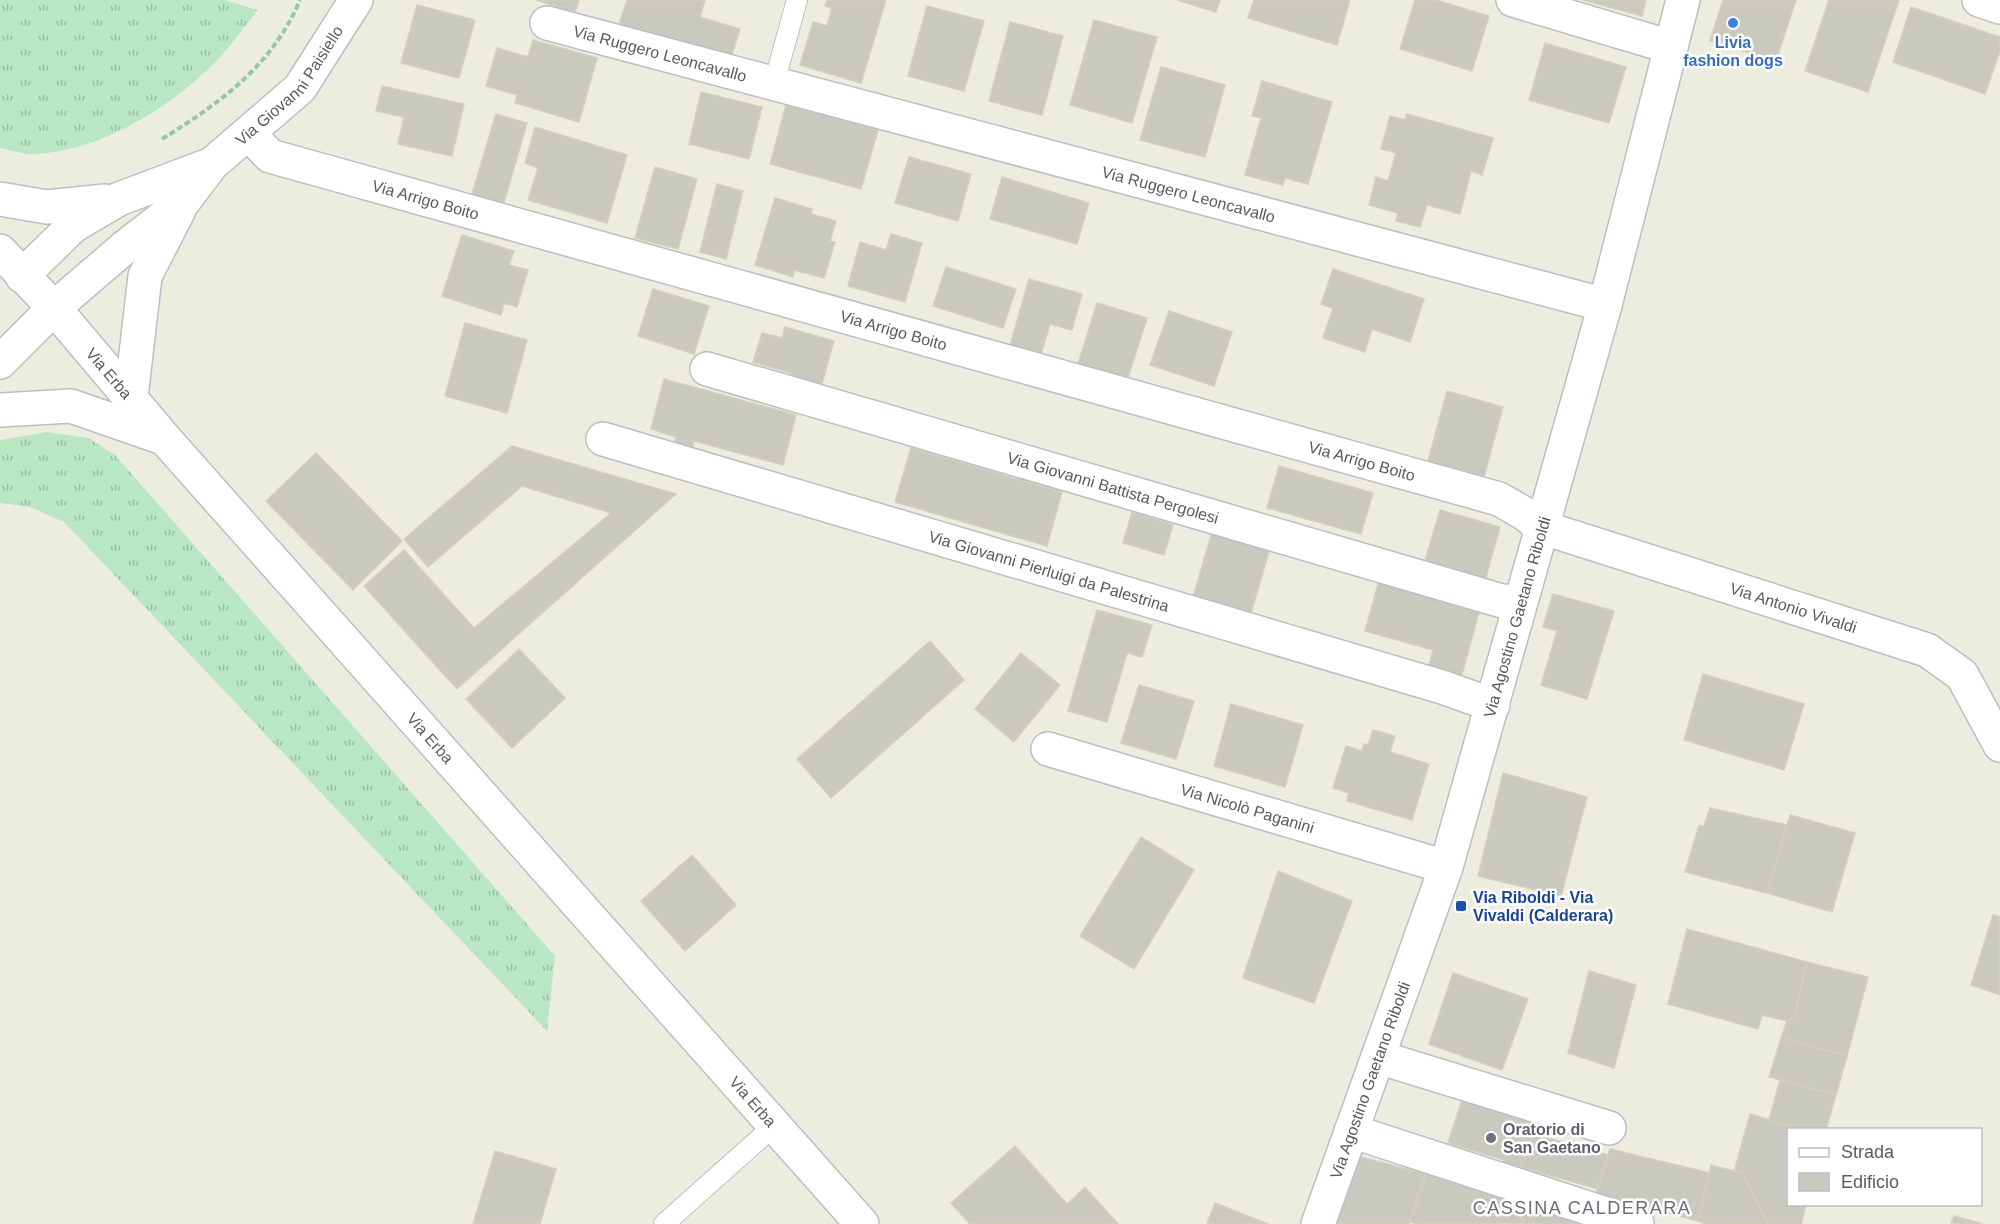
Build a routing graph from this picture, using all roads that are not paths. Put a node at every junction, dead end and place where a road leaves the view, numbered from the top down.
1 (356, 0) edge
2 (797, 0) edge
3 (1512, 0) edge
4 (1683, 0) edge
5 (1979, 0) edge
6 (2000, 8) edge
7 (547, 23) dead end
8 (1661, 44) junction
9 (774, 83) junction
10 (249, 134) junction
11 (212, 164) junction
12 (0, 199) edge
13 (119, 199) junction
14 (184, 201) junction
15 (0, 251) edge
16 (11, 283) edge
17 (1605, 305) junction
18 (54, 309) junction
19 (0, 362) edge
20 (707, 369) dead end
21 (131, 397) junction
22 (0, 410) edge
23 (165, 439) junction
24 (603, 439) dead end
25 (1533, 520) junction
26 (1520, 602) junction
27 (1493, 705) junction
28 (2000, 745) edge
29 (1048, 749) dead end
30 (1446, 867) junction
31 (1378, 1057) junction
32 (775, 1125) junction
33 (1609, 1128) dead end
34 (1351, 1131) junction
35 (664, 1224) edge
36 (862, 1224) edge
37 (1318, 1224) edge
38 (1637, 1224) edge

1 - 10 street, Via Giovanni Paisiello
2 - 9 lane
3 - 8 street
4 - 8 street, Via Agostino Gaetano Riboldi
5 - 6 street
7 - 9 street, Via Ruggero Leoncavallo
8 - 17 street, Via Agostino Gaetano Riboldi
9 - 17 street, Via Ruggero Leoncavallo
10 - 11 street, Via Giovanni Paisiello
10 - 25 street, Via Arrigo Boito
11 - 13 street
11 - 14 street
12 - 13 street
13 - 16 street
14 - 18 street
14 - 21 street
15 - 16 street, Via Erba
16 - 18 street, Via Erba
17 - 25 street, Via Agostino Gaetano Riboldi
18 - 19 street
18 - 21 street, Via Erba
20 - 26 street, Via Giovanni Battista Pergolesi
21 - 23 street, Via Erba
22 - 23 street
23 - 32 street, Via Erba
24 - 27 street, Via Giovanni Pierluigi da Palestrina
25 - 26 street, Via Agostino Gaetano Riboldi
25 - 28 street, Via Antonio Vivaldi
26 - 27 street, Via Agostino Gaetano Riboldi
27 - 30 street, Via Agostino Gaetano Riboldi
29 - 30 street, Via Nicolò Paganini
30 - 31 street, Via Agostino Gaetano Riboldi
31 - 33 street
31 - 34 street, Via Agostino Gaetano Riboldi
32 - 35 lane
32 - 36 street, Via Erba
34 - 37 street, Via Agostino Gaetano Riboldi
34 - 38 street

